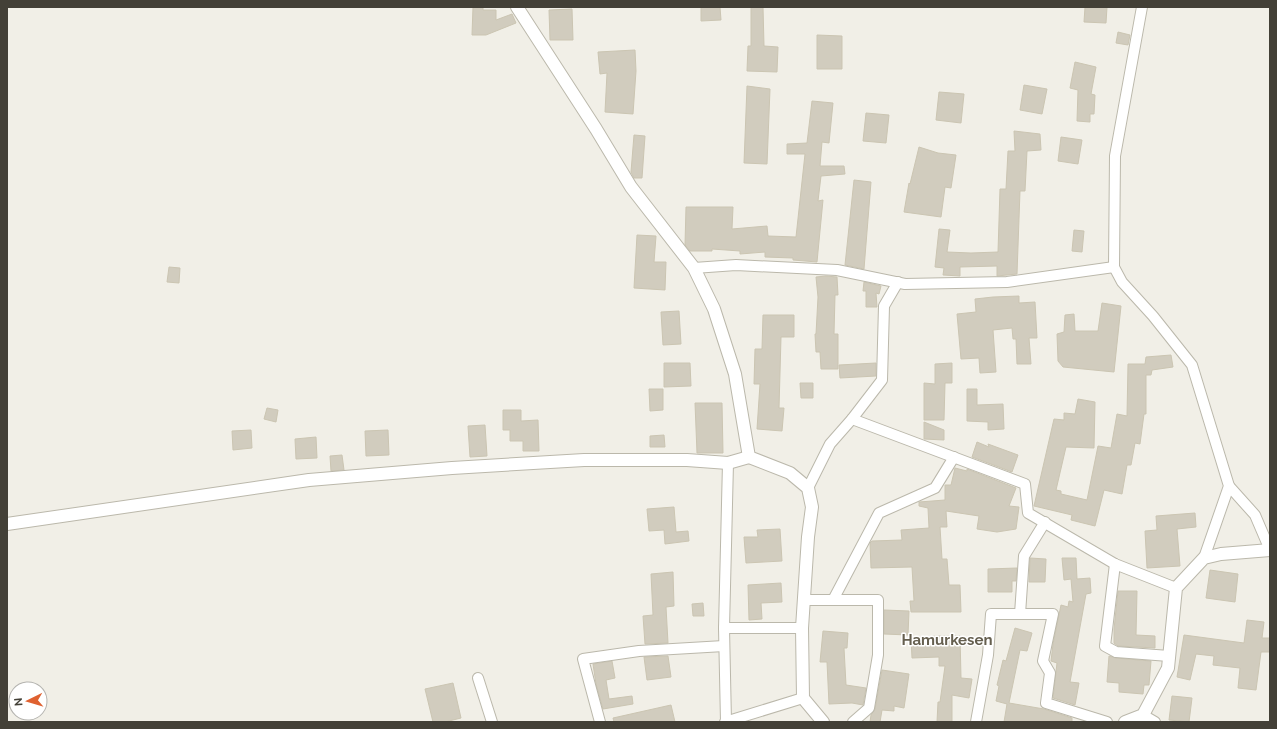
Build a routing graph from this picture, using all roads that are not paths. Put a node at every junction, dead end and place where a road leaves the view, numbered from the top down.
1 (517, 7) edge
2 (1142, 7) edge
3 (1114, 267) junction
4 (694, 268) junction
5 (898, 282) junction
6 (852, 419) junction
7 (749, 457) junction
8 (954, 457) junction
9 (728, 463) junction
10 (1229, 486) junction
11 (808, 488) junction
12 (1045, 522) junction
13 (7, 524) edge
14 (1270, 550) edge
15 (1204, 558) junction
16 (1115, 564) junction
17 (1176, 588) junction
18 (804, 600) junction
19 (833, 600) junction
20 (1020, 614) junction
21 (724, 628) junction
22 (802, 628) junction
23 (724, 646) junction
24 (1169, 656) junction
25 (478, 678) dead end
26 (803, 698) junction
27 (1144, 718) edge
28 (492, 722) edge
29 (600, 722) edge
30 (726, 722) edge
31 (823, 722) edge
32 (852, 722) edge
33 (976, 722) edge
34 (1107, 722) edge
35 (1125, 722) edge
36 (1155, 722) edge

1 - 4 street
2 - 3 street
3 - 5 street
3 - 10 street
4 - 5 street
4 - 7 street
5 - 6 street
6 - 8 street
6 - 11 street
7 - 9 street
7 - 11 street
8 - 12 street
8 - 19 street
9 - 13 street
9 - 21 street
10 - 14 street
10 - 15 street
11 - 18 street
12 - 16 street
12 - 20 street
14 - 15 street
15 - 17 street
16 - 17 street
16 - 24 street
17 - 24 street
18 - 19 street
18 - 22 street
19 - 32 street
20 - 33 street
20 - 34 street
21 - 22 street
21 - 23 street
22 - 26 street
23 - 29 street
23 - 30 street
24 - 27 street
25 - 28 street
26 - 30 street
26 - 31 street
27 - 35 street
27 - 36 street

